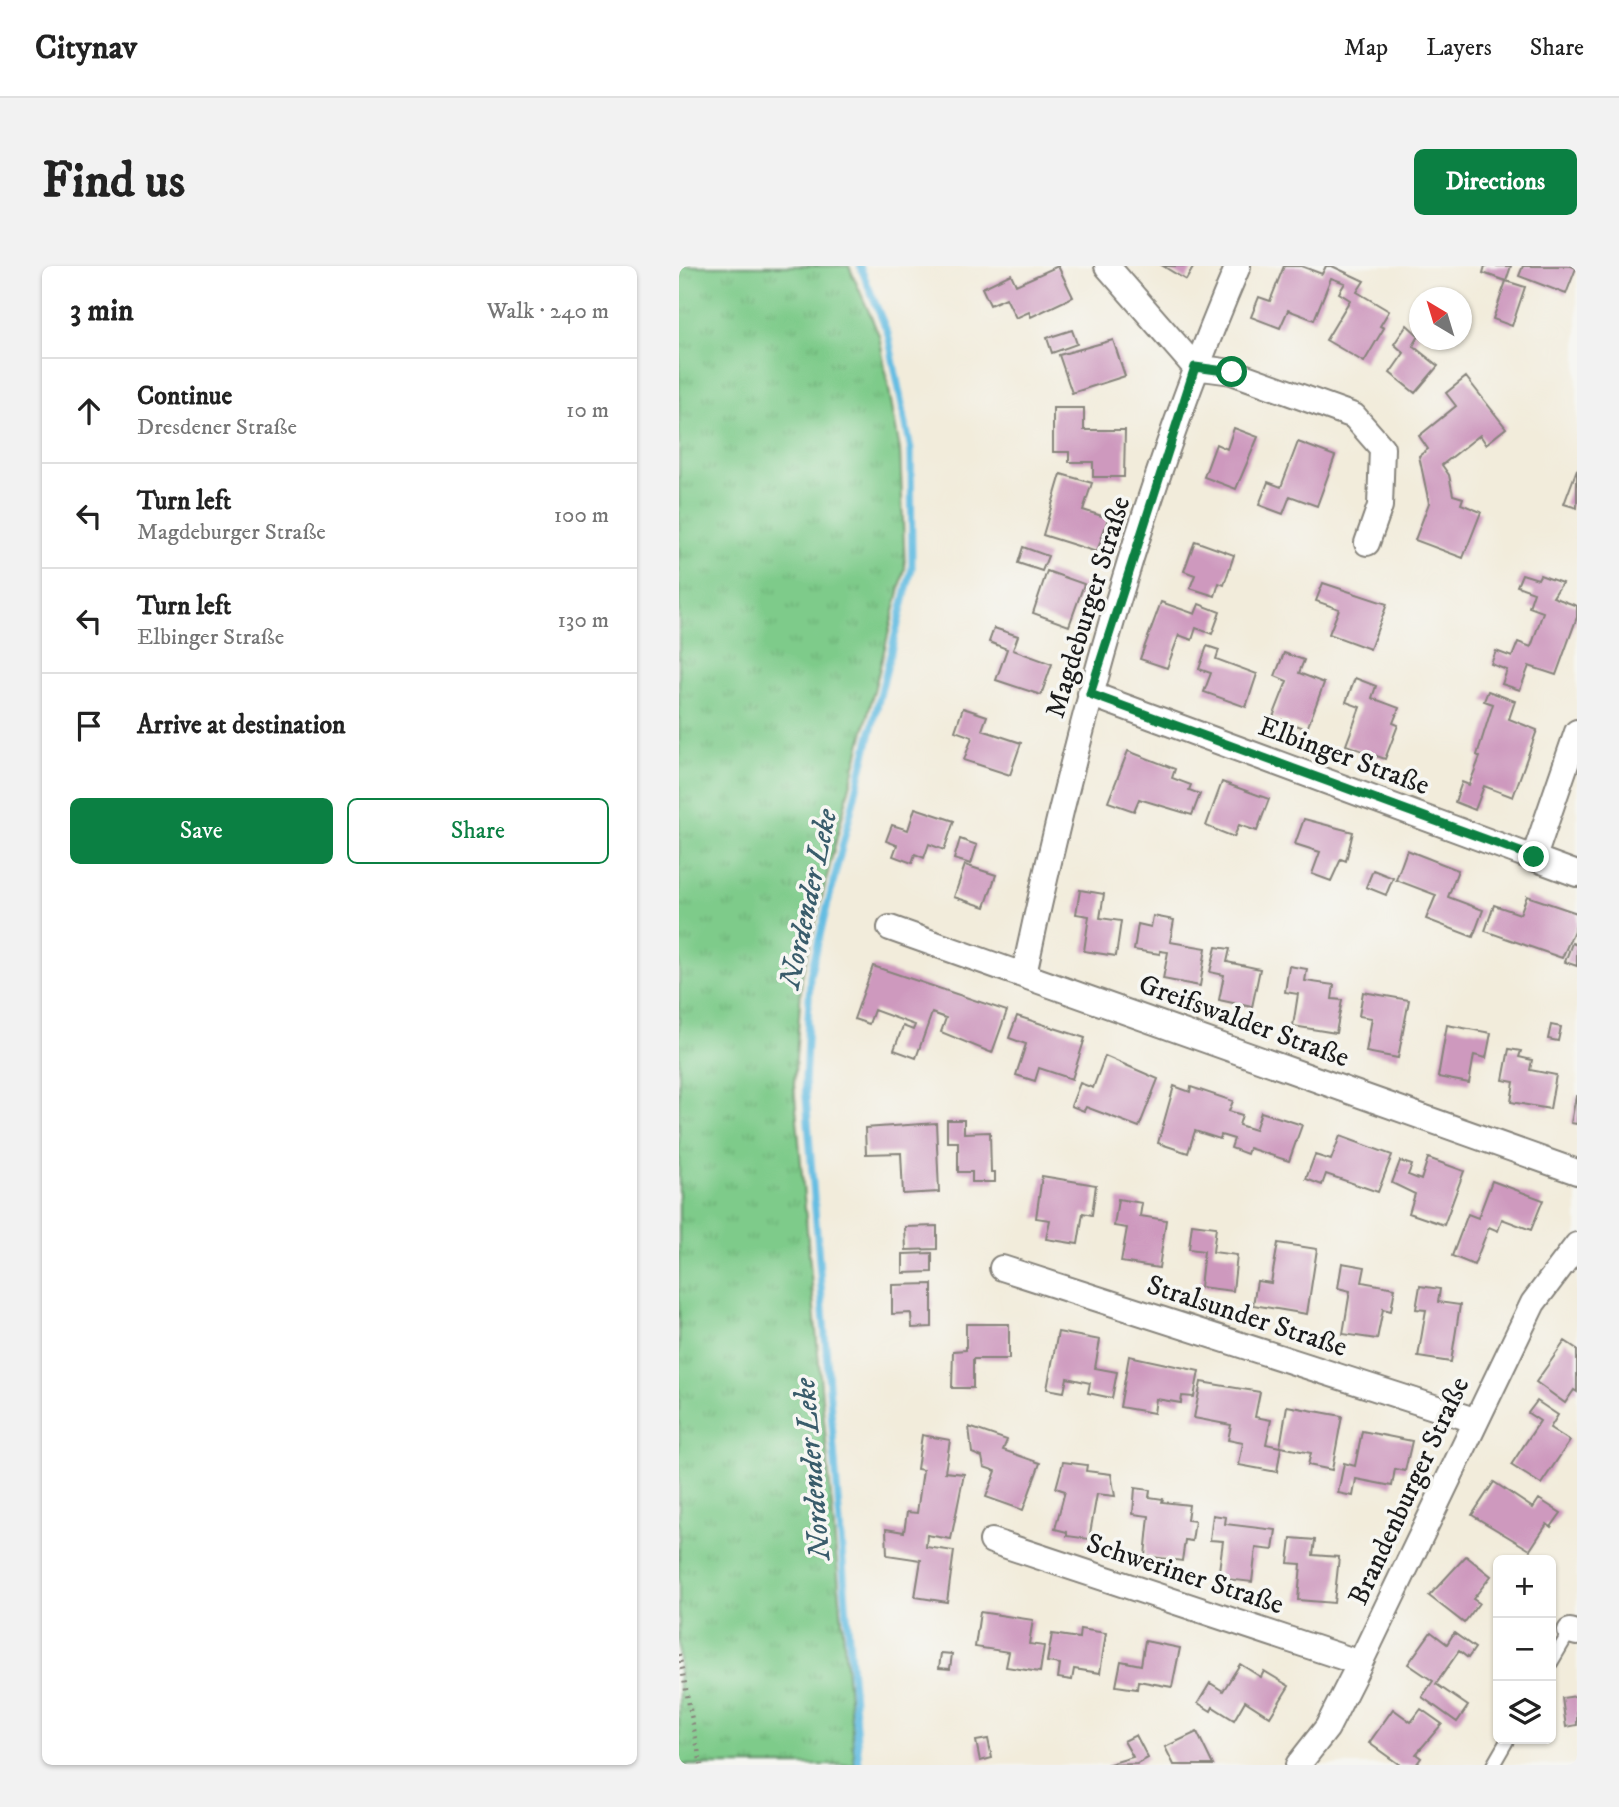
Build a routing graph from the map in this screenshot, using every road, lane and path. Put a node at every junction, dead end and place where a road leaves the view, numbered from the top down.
1 (1107, 266) edge
2 (1238, 266) edge
3 (1195, 367) junction
4 (1367, 543) dead end
5 (1090, 694) junction
6 (1577, 732) edge
7 (1534, 857) junction
8 (1577, 874) edge
9 (890, 928) dead end
10 (1024, 974) junction
11 (1577, 1172) edge
12 (1577, 1245) edge
13 (1002, 1268) dead end
14 (1474, 1420) junction
15 (992, 1541) dead end
16 (1573, 1632) edge
17 (679, 1654) edge
18 (1556, 1656) edge
19 (1360, 1663) junction
20 (1505, 1744) edge
21 (701, 1765) edge
22 (1298, 1765) edge
23 (1493, 1765) edge

1 - 3 street
2 - 3 street, Magdeburger Straße
3 - 4 street
3 - 5 street, Magdeburger Straße
5 - 7 street, Elbinger Straße
5 - 10 street, Magdeburger Straße
6 - 7 street
7 - 8 street, Elbinger Straße
9 - 10 street, Greifswalder Straße
10 - 11 street, Greifswalder Straße
12 - 14 street, Brandenburger Straße
13 - 14 street, Stralsunder Straße
14 - 19 street, Brandenburger Straße
15 - 19 street, Schweriner Straße
16 - 18 lane
17 - 21 path
19 - 22 street, Brandenburger Straße
20 - 23 lane

